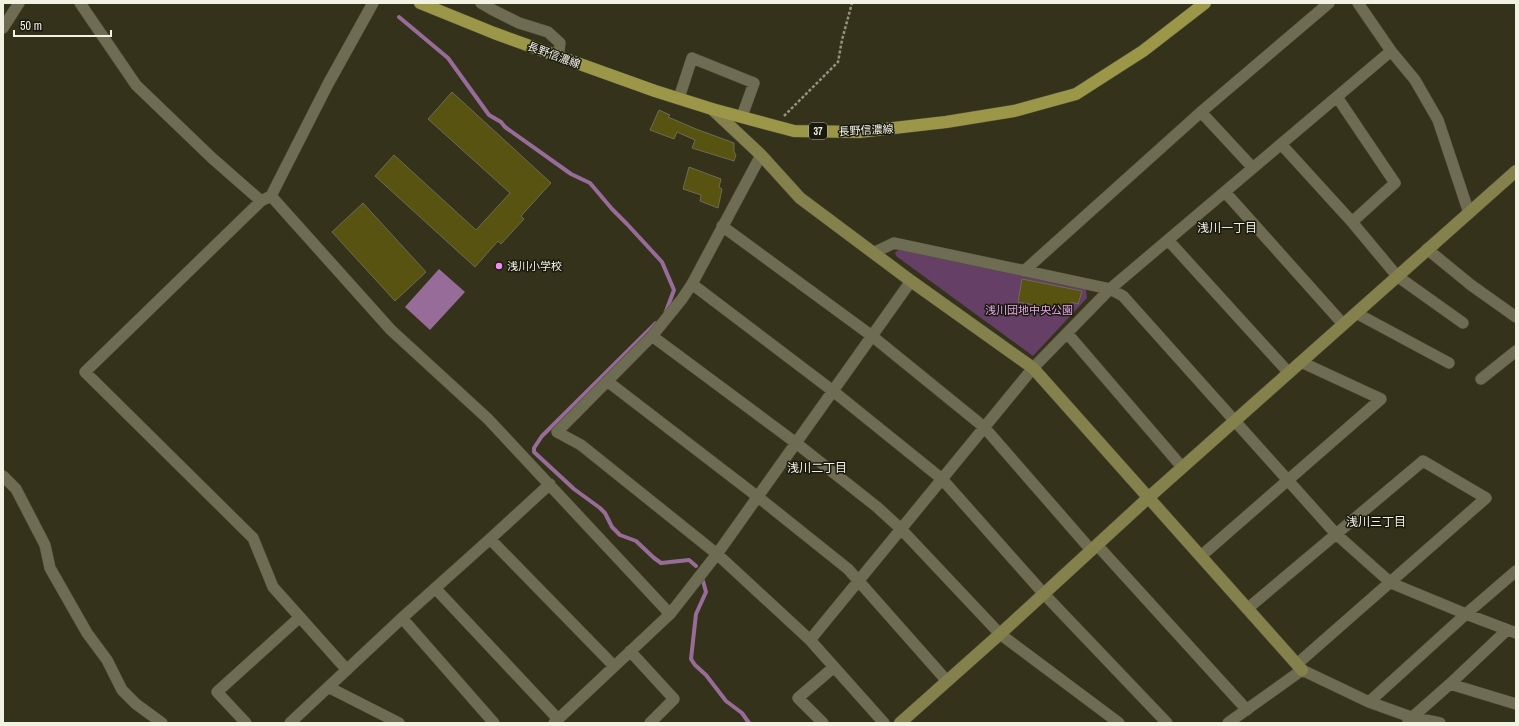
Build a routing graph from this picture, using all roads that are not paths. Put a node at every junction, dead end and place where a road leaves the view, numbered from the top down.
1 (19, 3) edge
2 (80, 3) edge
3 (374, 3) edge
4 (420, 3) edge
5 (481, 3) edge
6 (1205, 3) edge
7 (1329, 3) edge
8 (1358, 3) edge
9 (3, 28) edge
10 (1391, 51) junction
11 (558, 56) junction
12 (1337, 97) junction
13 (679, 98) junction
14 (712, 109) junction
15 (1201, 112) junction
16 (742, 116) junction
17 (1281, 144) junction
18 (761, 155) junction
19 (1252, 168) junction
20 (1516, 171) edge
21 (1225, 192) junction
22 (266, 198) junction
23 (1469, 213) junction
24 (1352, 222) junction
25 (722, 226) junction
26 (1168, 240) junction
27 (1427, 250) junction
28 (873, 253) junction
29 (1024, 271) junction
30 (1397, 276) junction
31 (911, 281) junction
32 (692, 284) junction
33 (1110, 289) junction
34 (1356, 313) junction
35 (1516, 317) edge
36 (1462, 323) dead end
37 (1343, 324) junction
38 (1067, 333) junction
39 (652, 336) junction
40 (872, 336) junction
41 (1516, 351) edge
42 (1301, 362) junction
43 (1449, 363) dead end
44 (1033, 368) junction
45 (1288, 373) junction
46 (1481, 379) dead end
47 (607, 381) junction
48 (833, 391) junction
49 (1235, 421) junction
50 (984, 427) junction
51 (796, 443) junction
52 (1182, 467) junction
53 (3, 476) edge
54 (942, 479) junction
55 (1287, 480) junction
56 (550, 484) junction
57 (758, 497) junction
58 (1148, 498) junction
59 (901, 529) junction
60 (1336, 534) junction
61 (490, 539) junction
62 (1094, 547) junction
63 (717, 554) junction
64 (1200, 556) junction
65 (1516, 571) edge
66 (858, 582) junction
67 (1391, 583) junction
68 (436, 588) junction
69 (1044, 594) junction
70 (1248, 609) junction
71 (670, 614) junction
72 (1466, 614) junction
73 (300, 617) junction
74 (402, 618) junction
75 (1512, 631) edge
76 (1000, 634) junction
77 (810, 640) junction
78 (630, 651) junction
79 (614, 666) junction
80 (834, 667) junction
81 (1299, 667) junction
82 (346, 670) junction
83 (947, 681) junction
84 (1450, 684) junction
85 (328, 687) junction
86 (1369, 702) junction
87 (1516, 704) edge
88 (1247, 710) junction
89 (1408, 720) edge
90 (556, 721) edge
91 (1113, 721) edge
92 (162, 723) edge
93 (246, 723) edge
94 (290, 723) edge
95 (399, 723) edge
96 (494, 723) edge
97 (650, 723) edge
98 (824, 723) edge
99 (884, 723) edge
100 (900, 723) edge
101 (1167, 723) edge
102 (1228, 723) edge
103 (1440, 723) edge

1 - 9 street
2 - 22 street
3 - 22 street
4 - 11 main road, 長野信濃線 / 37
5 - 11 street
6 - 16 main road, 長野信濃線 / 37
7 - 15 street
8 - 10 street
10 - 12 street
10 - 23 street
11 - 13 main road, 長野信濃線 / 37
12 - 17 street
12 - 24 street
13 - 14 main road, 長野信濃線 / 37
13 - 16 street
14 - 16 main road, 長野信濃線 / 37
14 - 18 street
15 - 19 street
15 - 29 street
17 - 19 street
17 - 24 street
18 - 25 street
18 - 28 street
19 - 21 street
20 - 23 street
21 - 26 street
21 - 37 street
22 - 56 street
22 - 73 street
23 - 27 street
24 - 30 street
25 - 32 street
25 - 40 street
26 - 33 street
26 - 45 street
27 - 30 street
27 - 35 street
28 - 29 street
28 - 31 street
29 - 33 street
30 - 34 street
30 - 36 street
31 - 40 street
31 - 44 street
32 - 39 street
32 - 48 street
33 - 38 street
33 - 49 street
34 - 37 street
34 - 43 street
37 - 42 street
38 - 44 street
38 - 52 street
39 - 47 street
39 - 51 street
40 - 48 street
40 - 50 street
41 - 46 street
42 - 45 street
42 - 55 street
44 - 50 street
44 - 58 street
45 - 49 street
47 - 57 street
47 - 63 street
48 - 51 street
48 - 54 street
49 - 52 street
49 - 55 street
50 - 54 street
50 - 62 street
51 - 57 street
51 - 59 street
52 - 58 street
53 - 92 street
54 - 59 street
54 - 69 street
55 - 60 street
55 - 64 street
56 - 61 street
56 - 71 street
57 - 63 street
57 - 66 street
58 - 62 street
58 - 64 street
59 - 66 street
59 - 76 street
60 - 67 street
60 - 67 street
60 - 70 street
61 - 68 street
61 - 79 street
62 - 69 street
62 - 88 street
63 - 71 street
63 - 77 street
64 - 70 street
65 - 72 street
66 - 77 street
66 - 83 street
67 - 72 street
67 - 81 street
68 - 74 street
68 - 90 street
69 - 76 street
69 - 101 street
70 - 81 street
71 - 78 street
72 - 75 street
72 - 86 street
73 - 82 street
73 - 93 street
74 - 82 street
74 - 96 street
75 - 84 street
76 - 83 street
76 - 91 street
77 - 80 street
78 - 79 street
78 - 97 street
79 - 90 street
80 - 98 street
80 - 99 street
81 - 86 street
81 - 88 street
82 - 85 street
83 - 100 street
84 - 87 street
84 - 89 street
85 - 94 street
85 - 95 street
86 - 89 street
88 - 102 street
89 - 103 street

